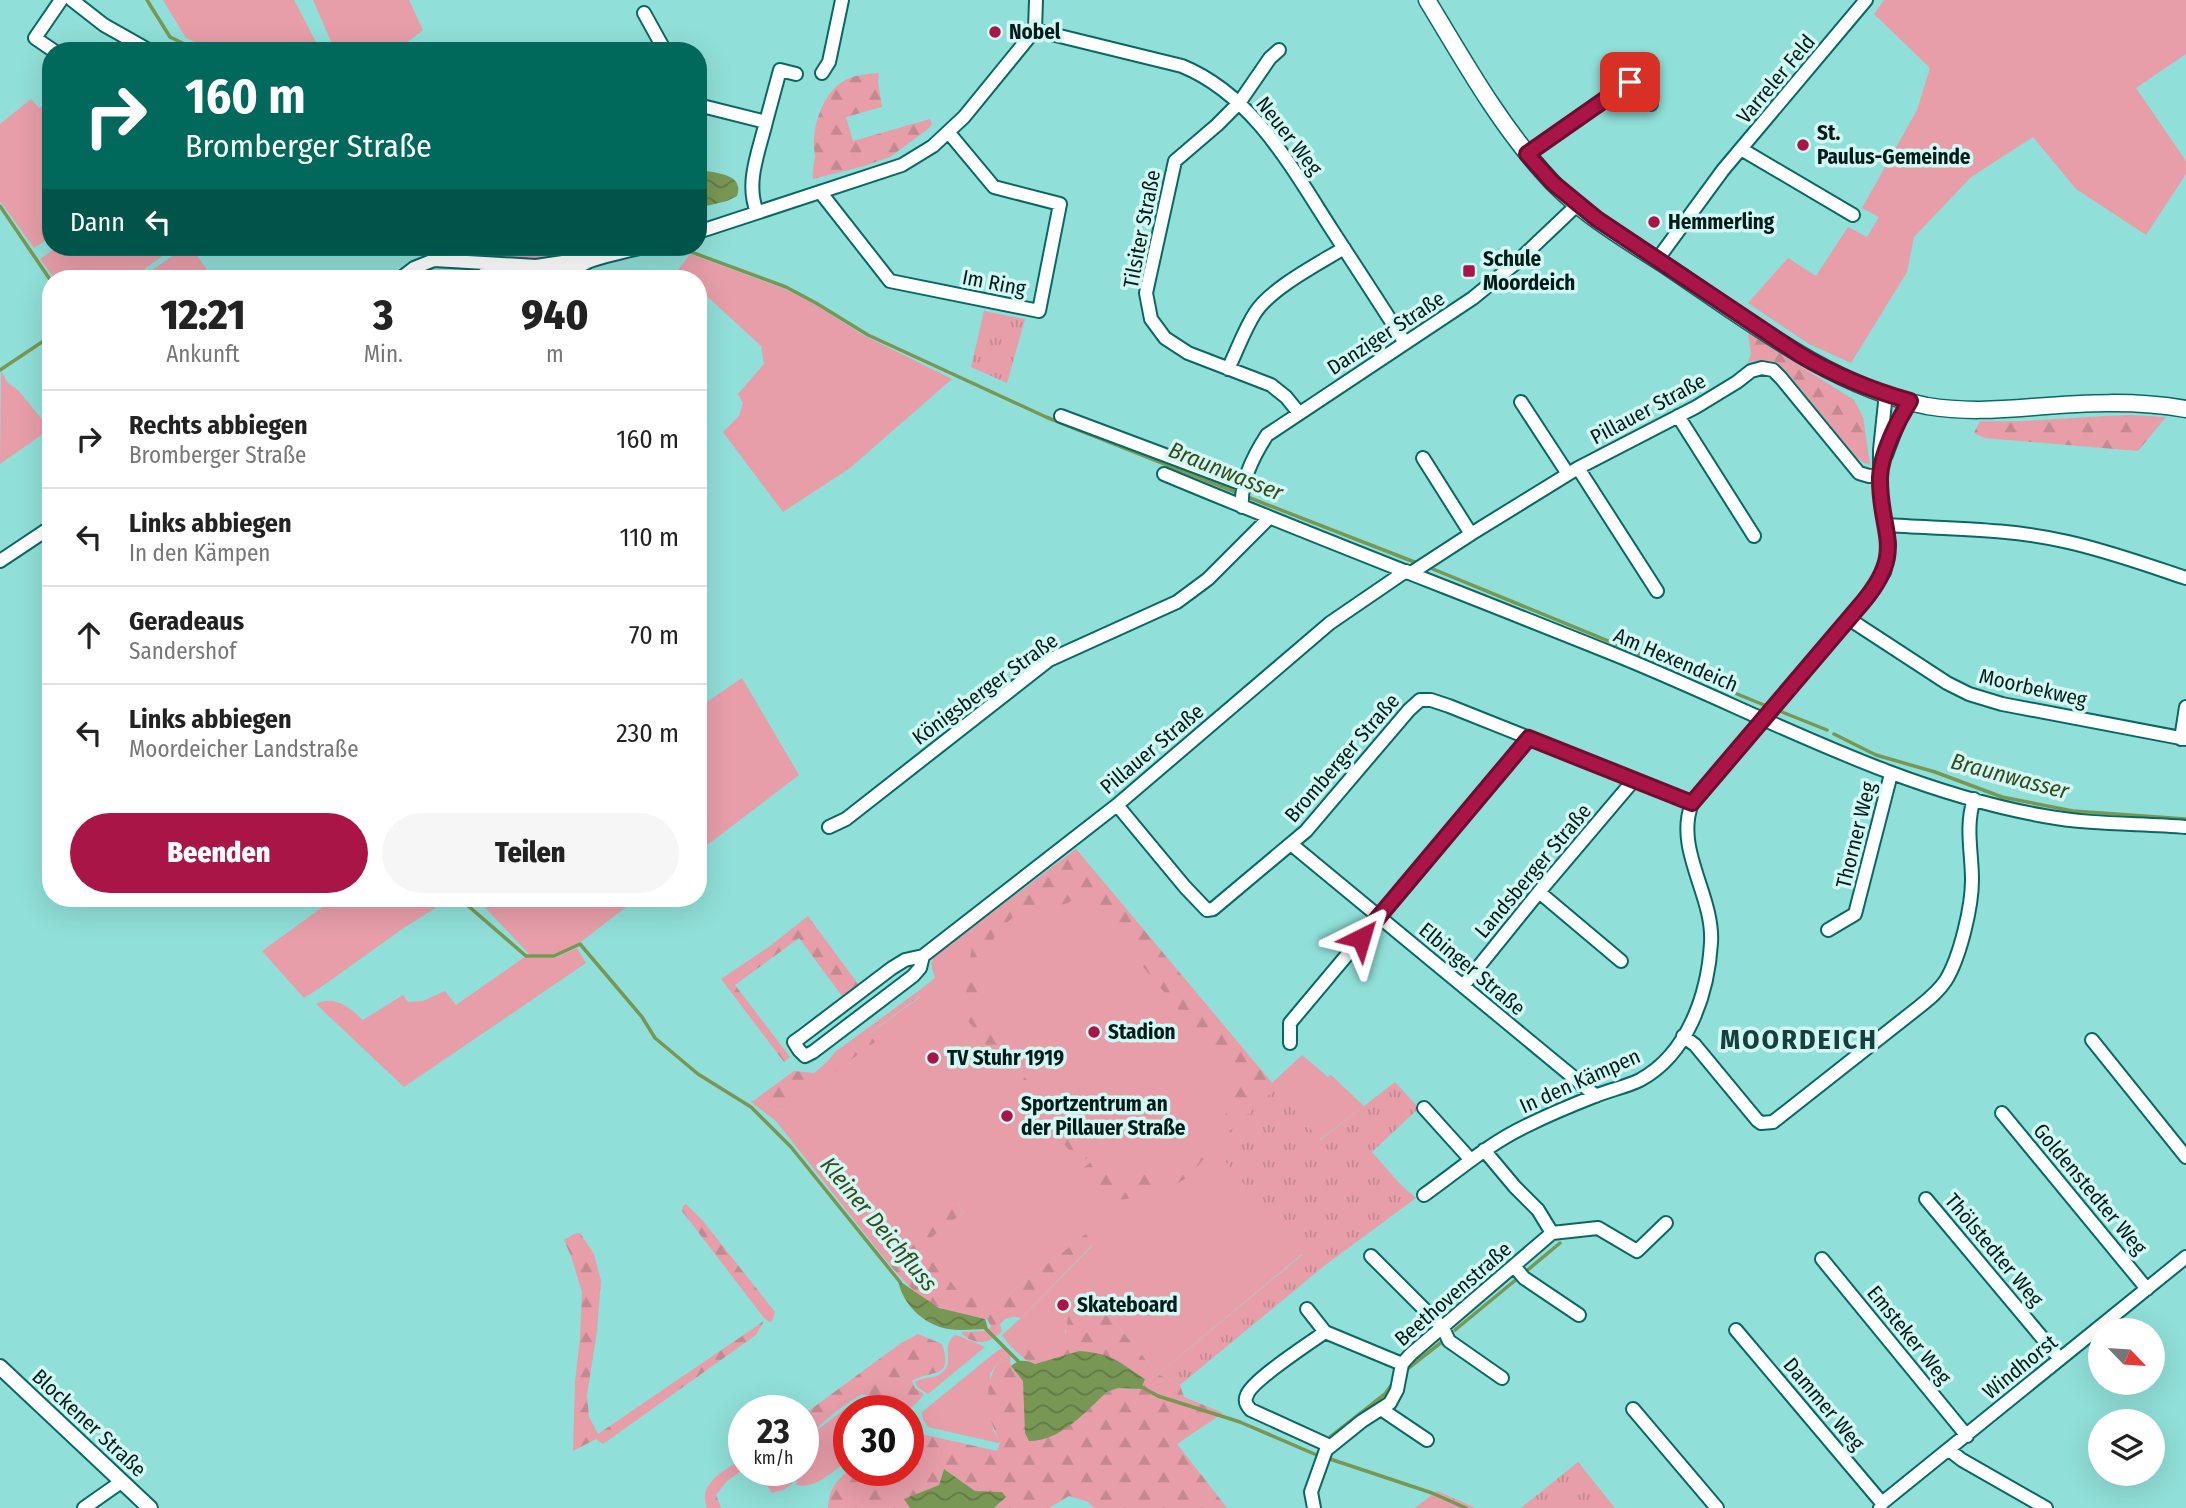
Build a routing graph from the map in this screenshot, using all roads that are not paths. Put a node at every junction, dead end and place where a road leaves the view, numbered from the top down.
1 (61, 0) edge
2 (72, 0) edge
3 (842, 0) edge
4 (1036, 0) edge
5 (1427, 0) edge
6 (1866, 0) edge
7 (643, 13) dead end
8 (1034, 30) junction
9 (135, 42) edge
10 (660, 42) edge
11 (42, 43) edge
12 (1279, 50) dead end
13 (822, 73) dead end
14 (796, 74) dead end
15 (1239, 103) junction
16 (1651, 104) dead end
17 (707, 107) edge
18 (766, 122) junction
19 (949, 133) junction
20 (1741, 149) junction
21 (1527, 154) junction
22 (821, 193) junction
23 (1578, 204) junction
24 (757, 212) junction
25 (1853, 215) dead end
26 (707, 229) edge
27 (1344, 248) junction
28 (454, 256) edge
29 (610, 256) edge
30 (455, 260) junction
31 (1657, 260) junction
32 (440, 261) junction
33 (411, 270) edge
34 (425, 270) edge
35 (492, 270) edge
36 (571, 270) edge
37 (1405, 343) junction
38 (1228, 369) junction
39 (1886, 393) junction
40 (1910, 401) junction
41 (1521, 402) dead end
42 (2186, 409) edge
43 (1299, 413) junction
44 (1061, 416) dead end
45 (1678, 416) junction
46 (1423, 458) dead end
47 (1573, 471) junction
48 (1164, 474) dead end
49 (1880, 475) junction
50 (1245, 485) junction
51 (1242, 504) junction
52 (1269, 518) junction
53 (1886, 525) junction
54 (42, 533) edge
55 (1471, 534) junction
56 (1754, 536) dead end
57 (0, 561) edge
58 (1411, 572) junction
59 (2186, 578) edge
60 (1657, 591) dead end
61 (1849, 619) junction
62 (2186, 707) edge
63 (1763, 719) junction
64 (1529, 738) junction
65 (2184, 739) edge
66 (1891, 774) junction
67 (1633, 781) junction
68 (1974, 799) junction
69 (1692, 803) junction
70 (1116, 805) junction
71 (829, 827) dead end
72 (2186, 827) edge
73 (1291, 844) junction
74 (1539, 892) junction
75 (1379, 917) junction
76 (1828, 930) dead end
77 (923, 956) junction
78 (1622, 961) dead end
79 (1463, 986) junction
80 (1684, 1036) junction
81 (2092, 1040) dead end
82 (1290, 1043) dead end
83 (1596, 1096) junction
84 (1424, 1108) dead end
85 (2002, 1113) dead end
86 (1484, 1150) junction
87 (2186, 1157) edge
88 (1470, 1159) junction
89 (1424, 1195) dead end
90 (1926, 1199) dead end
91 (1666, 1223) dead end
92 (1552, 1233) junction
93 (1371, 1256) dead end
94 (2186, 1257) edge
95 (1822, 1259) dead end
96 (1519, 1272) junction
97 (2147, 1289) junction
98 (1307, 1309) dead end
99 (1579, 1315) dead end
100 (1443, 1328) junction
101 (1736, 1330) dead end
102 (1325, 1332) junction
103 (2060, 1359) junction
104 (1402, 1366) junction
105 (0, 1367) edge
106 (1502, 1378) dead end
107 (1381, 1409) junction
108 (1633, 1409) dead end
109 (1967, 1436) junction
110 (1427, 1440) dead end
111 (1324, 1448) junction
112 (1949, 1450) junction
113 (121, 1482) junction
114 (1881, 1505) edge
115 (84, 1508) edge
116 (150, 1508) edge
117 (1314, 1508) edge
118 (1717, 1508) edge
119 (2046, 1508) edge

1 - 11 street
2 - 9 street
3 - 13 street
4 - 8 street
5 - 21 main road
6 - 20 street, Varreler Feld
7 - 10 street
8 - 15 street, Neuer Weg
8 - 19 street
12 - 15 street, Tilsiter Straße
14 - 18 street
15 - 27 street, Neuer Weg
15 - 38 street, Tilsiter Straße
16 - 21 street
17 - 18 street
18 - 24 street
19 - 22 street
19 - 22 street, Im Ring
20 - 25 street, Varreler Feld
20 - 31 street, Varreler Feld
21 - 23 main road
22 - 24 street
23 - 31 main road
23 - 37 street, Danziger Straße
24 - 26 street
27 - 37 street, Neuer Weg
27 - 38 street
28 - 30 street
29 - 36 street
30 - 32 street
30 - 35 street
31 - 39 main road
32 - 33 street
32 - 34 street
37 - 43 street, Danziger Straße
38 - 43 street, Tilsiter Straße
39 - 40 main road
39 - 49 street
40 - 42 main road
40 - 49 street
41 - 47 street
43 - 50 street, Danziger Straße
44 - 50 street
45 - 47 street, Pillauer Straße
45 - 49 street, Pillauer Straße
45 - 56 street
46 - 55 street
47 - 55 street, Pillauer Straße
47 - 60 street
48 - 51 street, Am Hexendeich
49 - 53 street
50 - 51 street, Danziger Straße
51 - 52 street, Am Hexendeich
52 - 58 street, Am Hexendeich
52 - 71 street, Königsberger Straße
53 - 59 street
53 - 61 street
54 - 57 street
55 - 58 street, Pillauer Straße
58 - 63 street, Am Hexendeich
58 - 70 street, Pillauer Straße
61 - 63 street
61 - 65 street, Moorbekweg
62 - 65 street
63 - 66 street, Am Hexendeich
63 - 69 street
64 - 67 street, Bromberger Straße
64 - 73 street, Bromberger Straße
64 - 75 street
66 - 68 street, Am Hexendeich
66 - 76 street, Thorner Weg
67 - 69 street, Bromberger Straße
67 - 74 street, Landsberger Straße
68 - 72 street, Am Hexendeich
68 - 80 street
69 - 80 street, In den Kämpen
70 - 73 street, Bromberger Straße
70 - 77 street, Pillauer Straße
73 - 75 street, Elbinger Straße
74 - 78 street
74 - 79 street, Landsberger Straße
75 - 79 street, Elbinger Straße
75 - 82 street
77 - 77 street, Pillauer Straße
79 - 83 street, Elbinger Straße
80 - 83 street, In den Kämpen
81 - 87 street
83 - 86 street, In den Kämpen
84 - 88 street
85 - 97 street, Goldenstedter Weg
86 - 88 street, In den Kämpen
86 - 92 street
88 - 89 street, In den Kämpen
90 - 103 street, Thölstedter Weg
91 - 92 street
92 - 96 street, Beethovenstraße
93 - 100 street
94 - 97 street, Windhorst
95 - 109 street, Emsteker Weg
96 - 99 street
96 - 100 street, Beethovenstraße
97 - 103 street, Windhorst
98 - 102 street
100 - 104 street, Beethovenstraße
100 - 106 street
101 - 114 street, Dammer Weg
102 - 104 street
102 - 111 street
103 - 109 street, Windhorst
104 - 107 street, Beethovenstraße
105 - 113 street, Blockener Straße
107 - 110 street
107 - 111 street, Beethovenstraße
108 - 118 street
109 - 112 street, Windhorst
111 - 117 street
112 - 114 street, Windhorst
112 - 119 street
113 - 115 street
113 - 116 street, Blockener Straße

